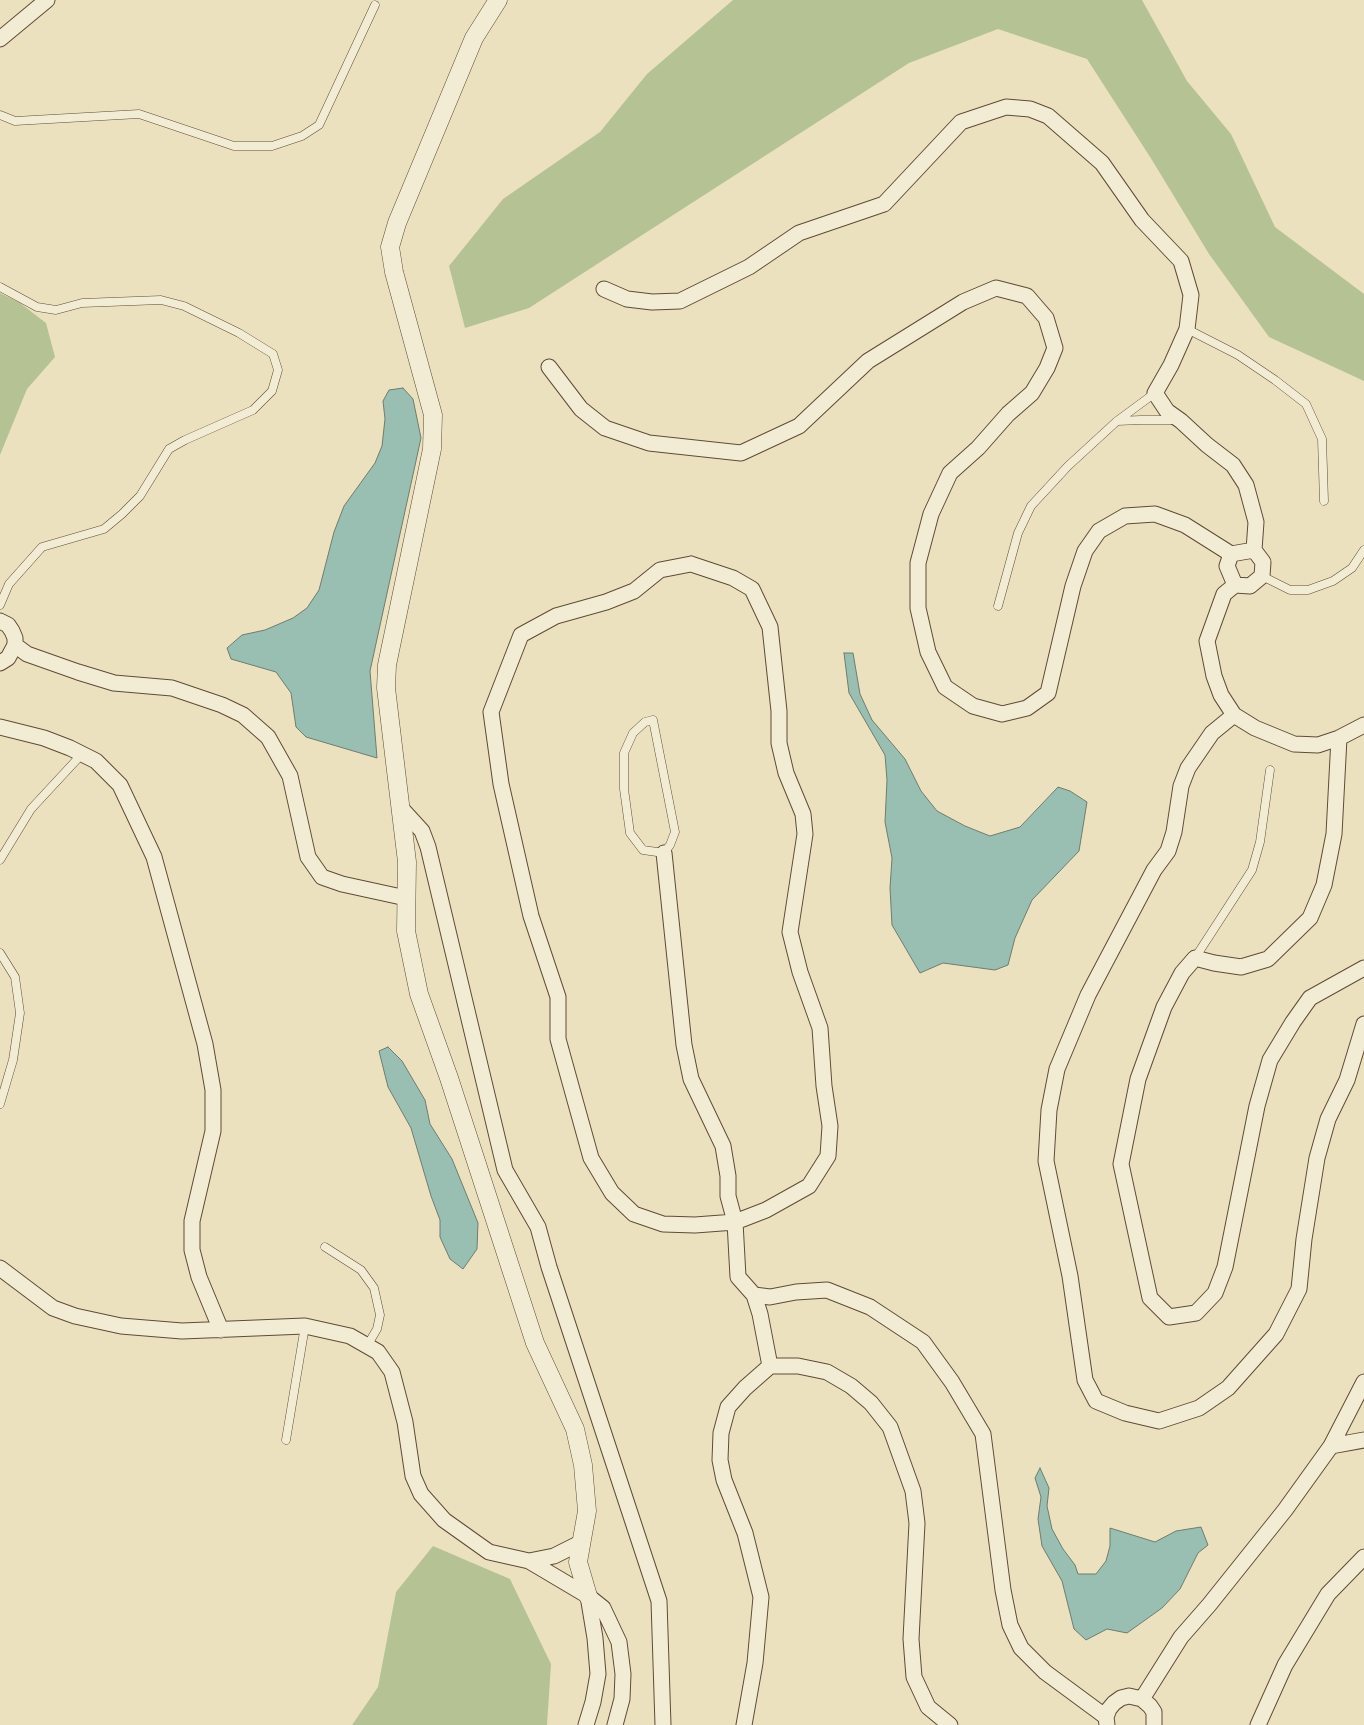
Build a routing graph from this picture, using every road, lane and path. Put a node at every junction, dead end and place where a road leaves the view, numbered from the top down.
1 (47, 0) edge
2 (498, 0) edge
3 (375, 5) dead end
4 (0, 39) edge
5 (0, 115) edge
6 (0, 288) edge
7 (604, 289) dead end
8 (1187, 329) junction
9 (549, 367) dead end
10 (1155, 393) junction
11 (1182, 420) junction
12 (1117, 422) junction
13 (1324, 501) dead end
14 (1254, 550) junction
15 (1364, 550) edge
16 (1231, 554) junction
17 (1262, 576) junction
18 (1235, 585) junction
19 (0, 605) edge
20 (998, 606) dead end
21 (0, 621) edge
22 (15, 645) junction
23 (0, 663) edge
24 (1234, 715) junction
25 (1364, 725) edge
26 (0, 727) edge
27 (1339, 738) junction
28 (82, 754) junction
29 (1270, 770) dead end
30 (400, 808) junction
31 (664, 853) junction
32 (0, 860) edge
33 (406, 898) junction
34 (0, 953) edge
35 (1195, 958) junction
36 (1364, 968) edge
37 (1364, 1024) edge
38 (0, 1104) edge
39 (735, 1222) junction
40 (325, 1247) dead end
41 (0, 1268) edge
42 (754, 1295) junction
43 (305, 1326) junction
44 (221, 1330) junction
45 (367, 1346) junction
46 (770, 1366) junction
47 (1364, 1382) edge
48 (286, 1440) dead end
49 (1364, 1440) edge
50 (1331, 1446) junction
51 (582, 1542) junction
52 (1364, 1557) edge
53 (529, 1561) junction
54 (588, 1596) junction
55 (1142, 1699) junction
56 (1106, 1721) edge
57 (586, 1725) edge
58 (615, 1725) edge
59 (664, 1725) edge
60 (744, 1725) edge
61 (950, 1725) edge
62 (1154, 1725) edge
63 (1258, 1725) edge

1 - 4 street
2 - 30 street
3 - 5 lane
6 - 19 lane
7 - 8 street
8 - 10 street
8 - 13 lane
9 - 16 street
10 - 11 street
10 - 12 lane
11 - 12 lane
11 - 14 street
12 - 20 lane
14 - 16 street
14 - 17 street
15 - 17 lane
16 - 18 street
17 - 18 street
18 - 24 street
21 - 22 street
22 - 23 street
22 - 33 street
24 - 27 street
24 - 37 street
25 - 27 street
26 - 28 street
27 - 35 street
28 - 32 lane
28 - 44 street
29 - 35 lane
30 - 33 street
30 - 59 street
31 - 31 lane
31 - 39 street
33 - 51 street
34 - 38 lane
35 - 36 street
39 - 39 street
39 - 42 street
40 - 45 lane
41 - 44 street
42 - 46 street
42 - 56 street
43 - 44 street
43 - 45 street
43 - 48 lane
45 - 53 street
46 - 60 street
46 - 61 street
47 - 50 street
49 - 50 street
50 - 55 street
51 - 53 street
51 - 54 street
52 - 63 street
53 - 54 street
54 - 57 street
54 - 58 street
55 - 56 street
55 - 62 street

